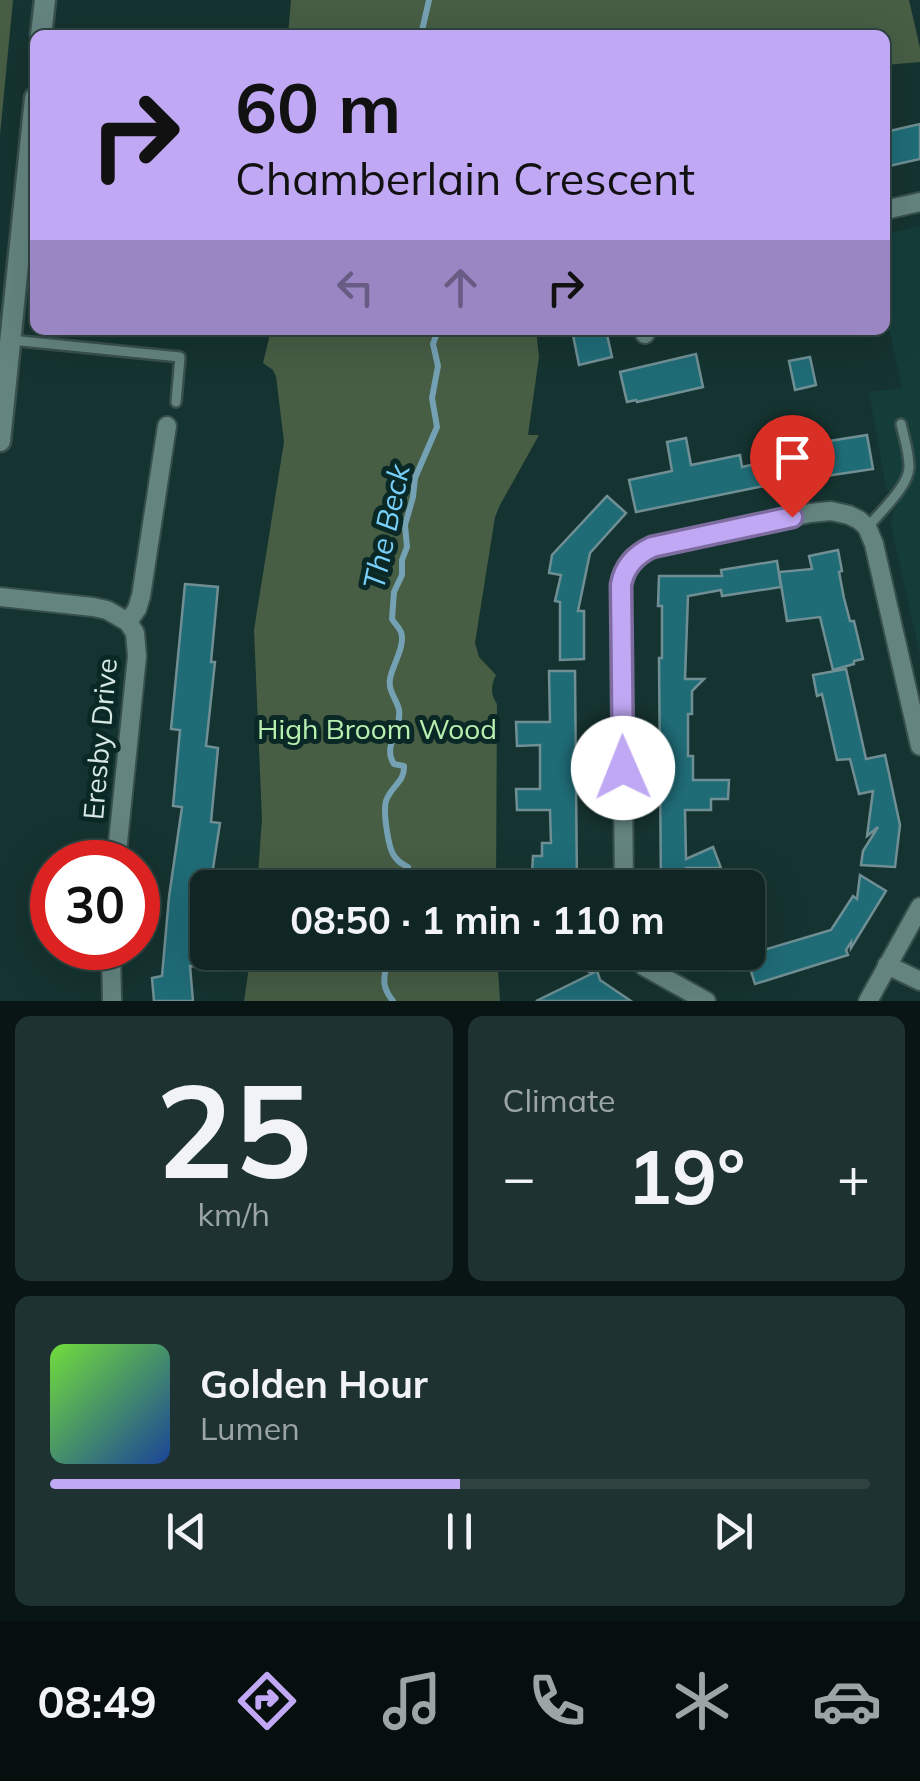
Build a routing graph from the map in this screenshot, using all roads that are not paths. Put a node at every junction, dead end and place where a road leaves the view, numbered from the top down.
1 (45, 0) edge
2 (42, 30) edge
3 (30, 146) edge
4 (920, 202) edge
5 (890, 209) edge
6 (10, 340) junction
7 (176, 402) dead end
8 (901, 424) dead end
9 (167, 426) dead end
10 (0, 441) edge
11 (867, 527) junction
12 (0, 597) edge
13 (128, 622) junction
14 (919, 738) edge
15 (118, 840) edge
16 (624, 870) edge
17 (920, 907) edge
18 (887, 964) junction
19 (111, 970) edge
20 (653, 970) edge
21 (920, 981) edge
22 (112, 1001) edge
23 (706, 1001) edge
24 (868, 1001) edge

1 - 2 street
3 - 6 street
4 - 5 street
6 - 7 lane
6 - 10 street
8 - 11 lane
9 - 13 street, Eresby Drive
11 - 14 street
11 - 16 street
12 - 13 street, Eresby Drive
13 - 15 street, Eresby Drive
17 - 18 street
18 - 21 street
18 - 24 street
19 - 22 street
20 - 23 street

